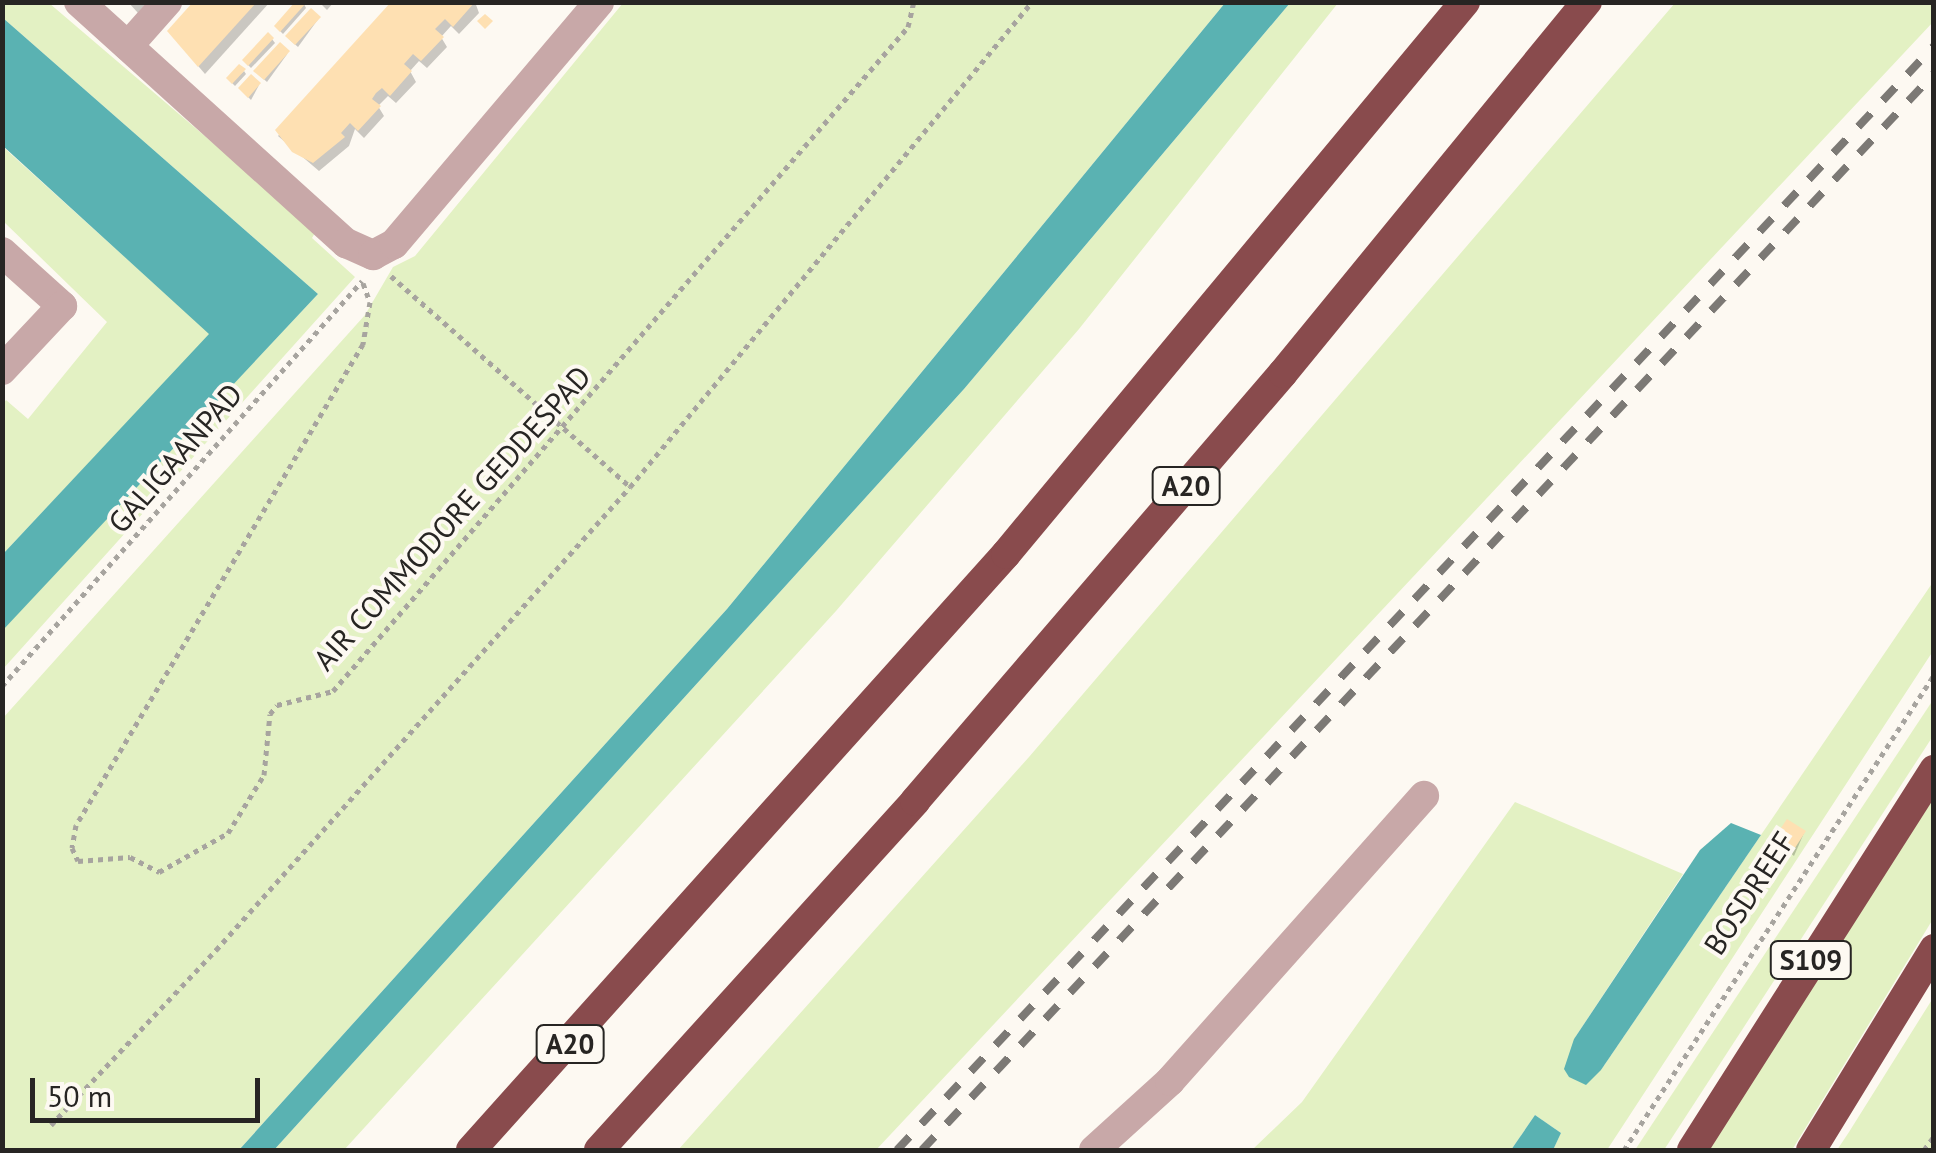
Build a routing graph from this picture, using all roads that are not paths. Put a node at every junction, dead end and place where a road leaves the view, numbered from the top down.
1 (79, 2) edge
2 (167, 2) edge
3 (1465, 2) edge
4 (1587, 2) edge
5 (587, 7) edge
6 (128, 46) junction
7 (2, 252) edge
8 (2, 370) edge
9 (1934, 770) edge
10 (1424, 796) dead end
11 (1934, 949) edge
12 (472, 1150) edge
13 (600, 1150) edge
14 (1094, 1150) edge
15 (1692, 1150) edge
16 (1811, 1150) edge

1 - 6 street
2 - 6 street
3 - 12 highway, A20
4 - 13 highway, A20
5 - 6 street
7 - 8 street
9 - 15 highway, S109
10 - 14 street
11 - 16 highway

